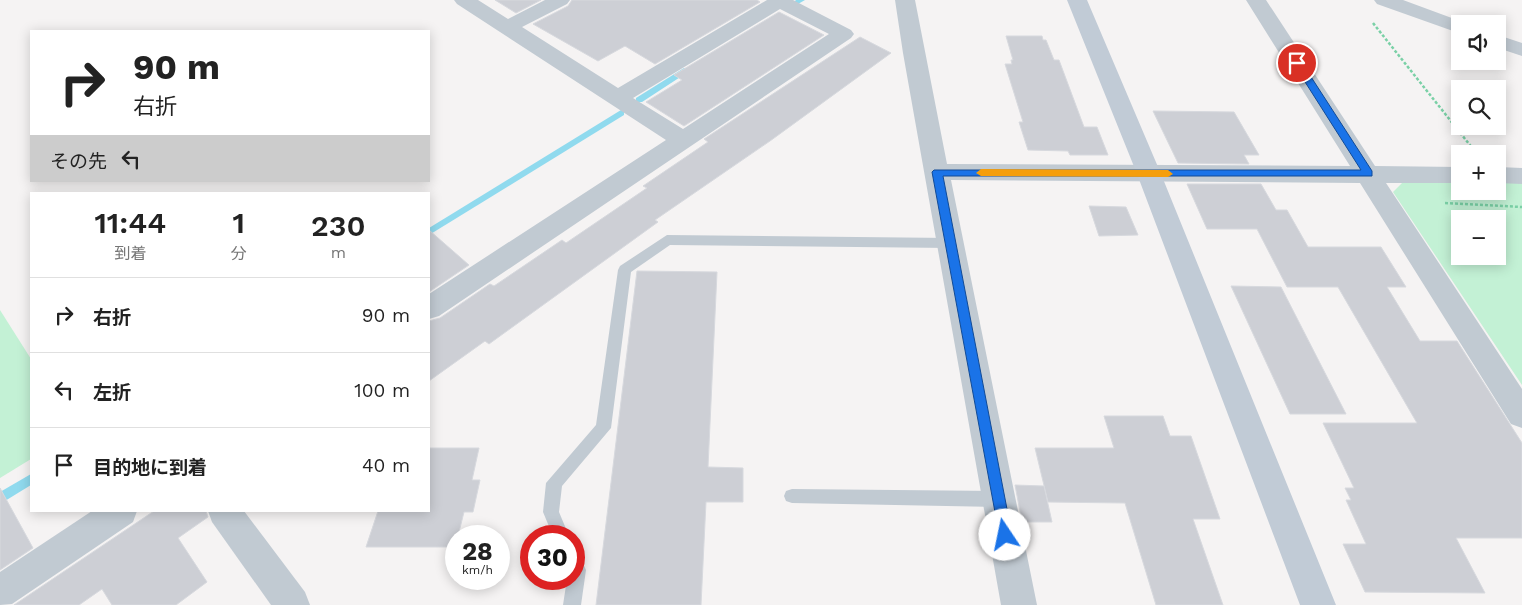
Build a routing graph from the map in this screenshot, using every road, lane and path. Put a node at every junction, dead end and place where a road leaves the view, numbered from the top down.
1 (464, 0) edge
2 (560, 0) edge
3 (778, 0) edge
4 (905, 0) edge
5 (1077, 0) edge
6 (1256, 0) edge
7 (1384, 0) edge
8 (1368, 15) dead end
9 (1451, 24) edge
10 (507, 27) junction
11 (1506, 44) edge
12 (1522, 50) edge
13 (617, 98) junction
14 (683, 140) junction
15 (1470, 145) edge
16 (937, 172) junction
17 (1368, 173) junction
18 (1149, 174) junction
19 (1451, 174) edge
20 (1506, 175) edge
21 (1522, 176) edge
22 (1443, 203) dead end
23 (1522, 207) edge
24 (951, 242) junction
25 (430, 307) edge
26 (1522, 415) edge
27 (792, 496) dead end
28 (998, 500) junction
29 (120, 512) edge
30 (225, 512) edge
31 (556, 525) edge
32 (574, 590) edge
33 (0, 592) edge
34 (292, 605) edge
35 (572, 605) edge
36 (1019, 605) edge
37 (1318, 605) edge

1 - 10 street
2 - 10 street
3 - 13 street
3 - 14 street
4 - 16 street
5 - 18 street
6 - 17 street
7 - 9 street
8 - 15 path
10 - 13 street
11 - 12 street
13 - 14 street
14 - 25 street
16 - 18 street
16 - 24 street
17 - 18 street
17 - 19 street
17 - 26 street
18 - 37 street
20 - 21 street
22 - 23 path
24 - 28 street
24 - 31 lane
27 - 28 lane
28 - 36 street
29 - 33 street
30 - 34 street
32 - 35 lane

